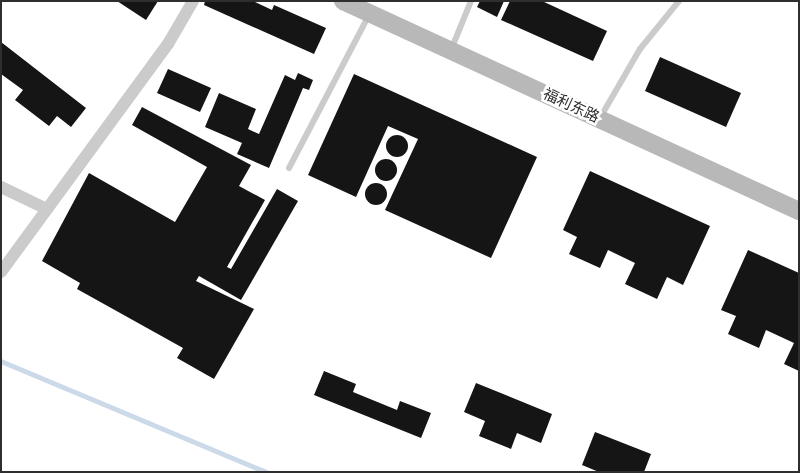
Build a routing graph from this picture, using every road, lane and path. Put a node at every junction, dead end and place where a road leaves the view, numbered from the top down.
1 (193, 1) edge
2 (343, 1) edge
3 (471, 1) edge
4 (679, 1) edge
5 (369, 14) junction
6 (450, 51) junction
7 (599, 119) junction
8 (289, 168) dead end
9 (1, 187) edge
10 (47, 209) junction
11 (799, 211) edge
12 (1, 272) edge

1 - 10 street
2 - 5 main road, 福利东路
3 - 6 lane
4 - 7 lane
5 - 6 main road, 福利东路
5 - 8 lane
6 - 7 main road, 福利东路
7 - 11 main road, 福利东路
9 - 10 street
10 - 12 street

